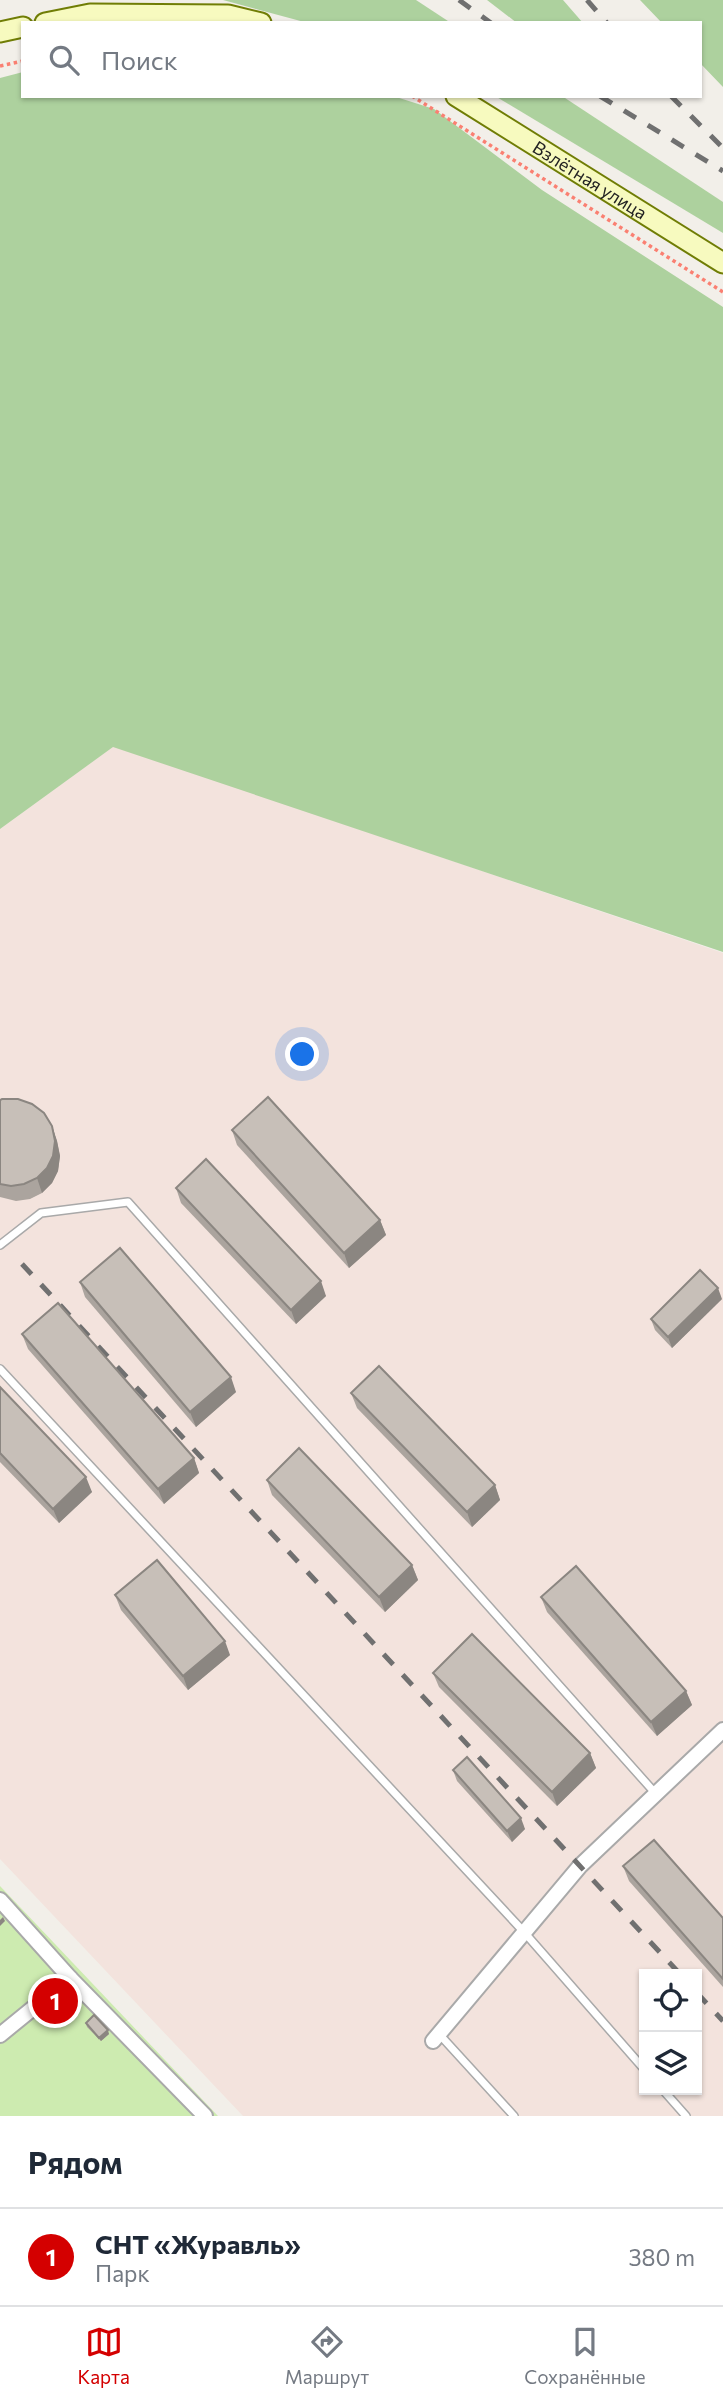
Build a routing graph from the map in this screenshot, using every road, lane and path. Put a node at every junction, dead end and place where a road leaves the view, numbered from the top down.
1 (55, 21) edge
2 (253, 21) edge
3 (21, 27) edge
4 (0, 32) edge
5 (21, 61) edge
6 (0, 66) edge
7 (415, 98) edge
8 (459, 98) edge
9 (723, 263) edge
10 (723, 292) edge
11 (0, 1245) edge
12 (0, 1369) edge
13 (723, 1730) edge
14 (656, 1794) junction
15 (0, 1900) edge
16 (524, 1932) junction
17 (70, 1978) junction
18 (0, 2035) edge
19 (435, 2037) joint
20 (639, 2063) edge
21 (667, 2095) edge
22 (205, 2116) edge
23 (514, 2116) edge
24 (686, 2116) edge

1 - 2 street
3 - 4 street
5 - 6 path
7 - 10 path
8 - 9 street, Взлётная улица
11 - 14 lane
12 - 16 lane
13 - 14 street
14 - 16 street
15 - 17 street
16 - 19 street
16 - 20 lane
17 - 18 street
17 - 22 street
19 - 23 lane
21 - 24 lane

